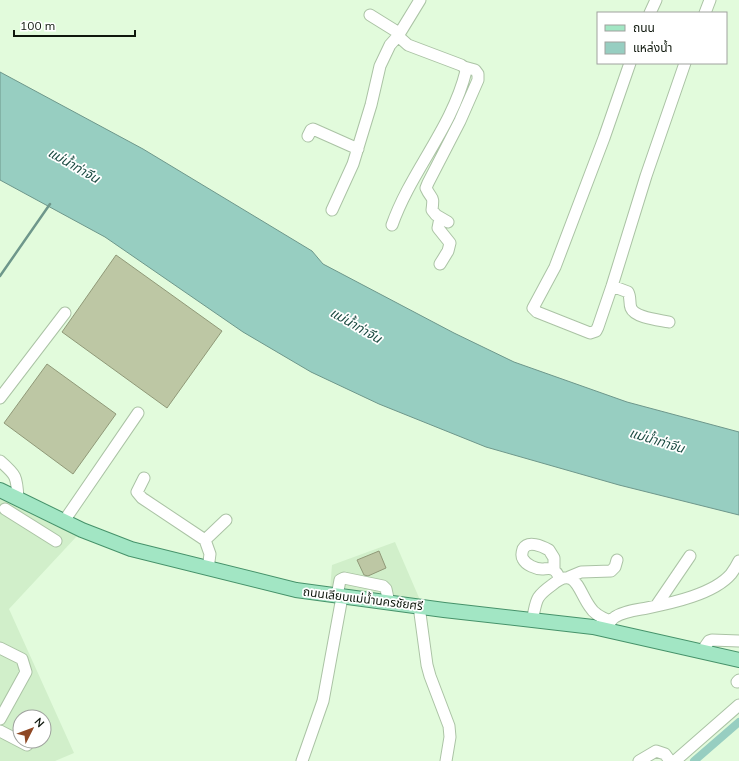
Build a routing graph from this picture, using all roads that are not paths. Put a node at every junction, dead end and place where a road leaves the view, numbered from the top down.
1 (420, 0) edge
2 (656, 0) edge
3 (710, 0) edge
4 (650, 12) edge
5 (705, 12) edge
6 (370, 15) dead end
7 (398, 34) junction
8 (630, 64) edge
9 (685, 64) edge
10 (464, 68) junction
11 (308, 136) dead end
12 (358, 149) junction
13 (332, 210) dead end
14 (392, 225) dead end
15 (440, 264) dead end
16 (613, 286) junction
17 (65, 312) dead end
18 (669, 322) dead end
19 (0, 398) edge
20 (138, 413) dead end
21 (0, 461) edge
22 (144, 478) dead end
23 (10, 495) edge
24 (2, 514) edge
25 (226, 520) dead end
26 (64, 521) junction
27 (205, 540) junction
28 (56, 541) dead end
29 (690, 556) dead end
30 (618, 560) dead end
31 (739, 561) edge
32 (208, 569) junction
33 (561, 575) junction
34 (340, 596) junction
35 (419, 606) junction
36 (656, 606) junction
37 (532, 621) junction
38 (608, 625) junction
39 (739, 640) edge
40 (0, 648) edge
41 (702, 651) junction
42 (739, 660) edge
43 (739, 705) edge
44 (0, 719) edge
45 (0, 730) edge
46 (12, 737) edge
47 (302, 761) edge
48 (446, 761) edge
49 (639, 761) edge
50 (670, 761) edge
51 (675, 761) edge

1 - 7 street
2 - 4 street
3 - 5 street
6 - 7 street
7 - 10 street
7 - 12 street
8 - 16 street
9 - 16 street
10 - 14 street
10 - 15 street
11 - 12 street
12 - 13 street
16 - 18 street
17 - 19 street
20 - 26 street
21 - 23 street
22 - 27 street
23 - 24 street
23 - 26 main road, ถนนเลียบแม่น้ำนครชัยศรี
24 - 28 street
25 - 27 street
26 - 32 main road, ถนนเลียบแม่น้ำนครชัยศรี
27 - 32 street
29 - 36 street
30 - 33 street
31 - 36 street
32 - 34 main road, ถนนเลียบแม่น้ำนครชัยศรี
33 - 37 street
33 - 38 street
34 - 35 main road, ถนนเลียบแม่น้ำนครชัยศรี
34 - 47 street
35 - 37 main road, ถนนเลียบแม่น้ำนครชัยศรี
35 - 48 street
36 - 38 street
37 - 38 main road, ถนนเลียบแม่น้ำนครชัยศรี
38 - 41 main road, ถนนเลียบแม่น้ำนครชัยศรี
39 - 41 street
40 - 44 street
41 - 42 main road, ถนนเลียบแม่น้ำนครชัยศรี
43 - 51 street
45 - 46 street
49 - 50 street

